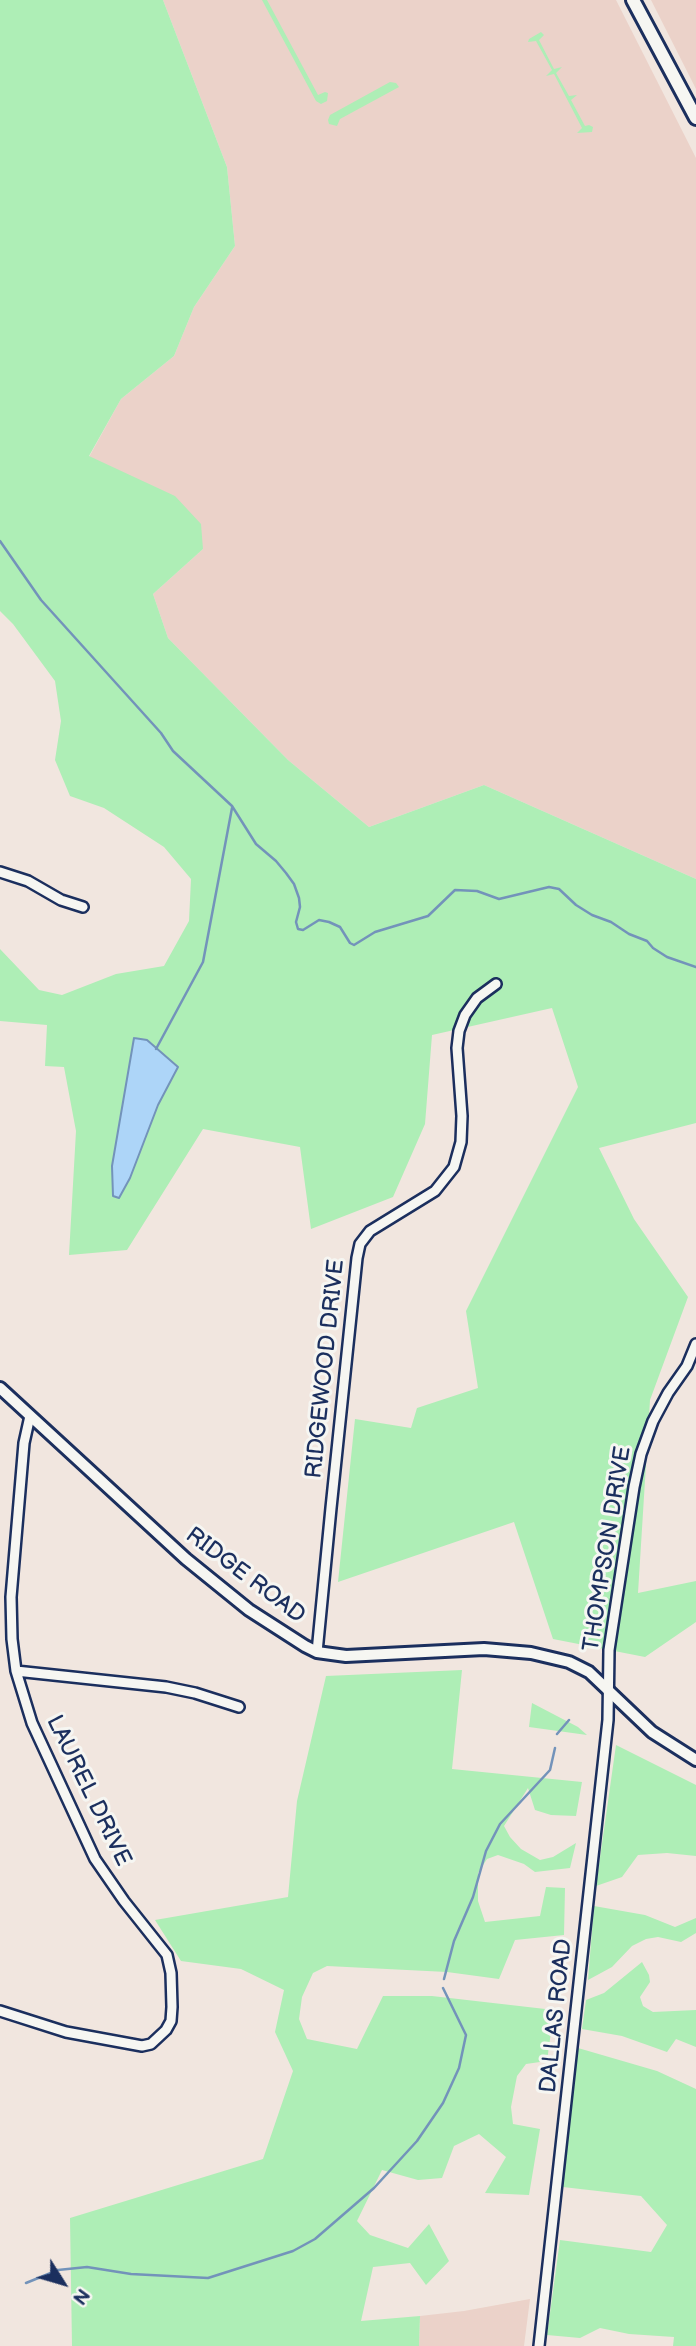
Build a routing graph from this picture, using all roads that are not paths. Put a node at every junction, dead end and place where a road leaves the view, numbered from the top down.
1 (633, 0) edge
2 (696, 118) edge
3 (0, 872) edge
4 (83, 907) dead end
5 (496, 984) dead end
6 (696, 1344) edge
7 (0, 1388) edge
8 (30, 1416) junction
9 (317, 1651) junction
10 (16, 1671) junction
11 (609, 1690) junction
12 (239, 1707) dead end
13 (696, 1760) edge
14 (0, 2011) edge
15 (539, 2346) edge

1 - 2 main road
3 - 4 street
5 - 9 street, RIDGEWOOD DRIVE
6 - 11 street, THOMPSON DRIVE
7 - 8 street, RIDGE ROAD
8 - 9 street, RIDGE ROAD
8 - 10 street, LAUREL DRIVE
9 - 11 street, RIDGE ROAD
10 - 12 street
10 - 14 street, LAUREL DRIVE
11 - 13 street, RIDGE ROAD
11 - 15 street, DALLAS ROAD

